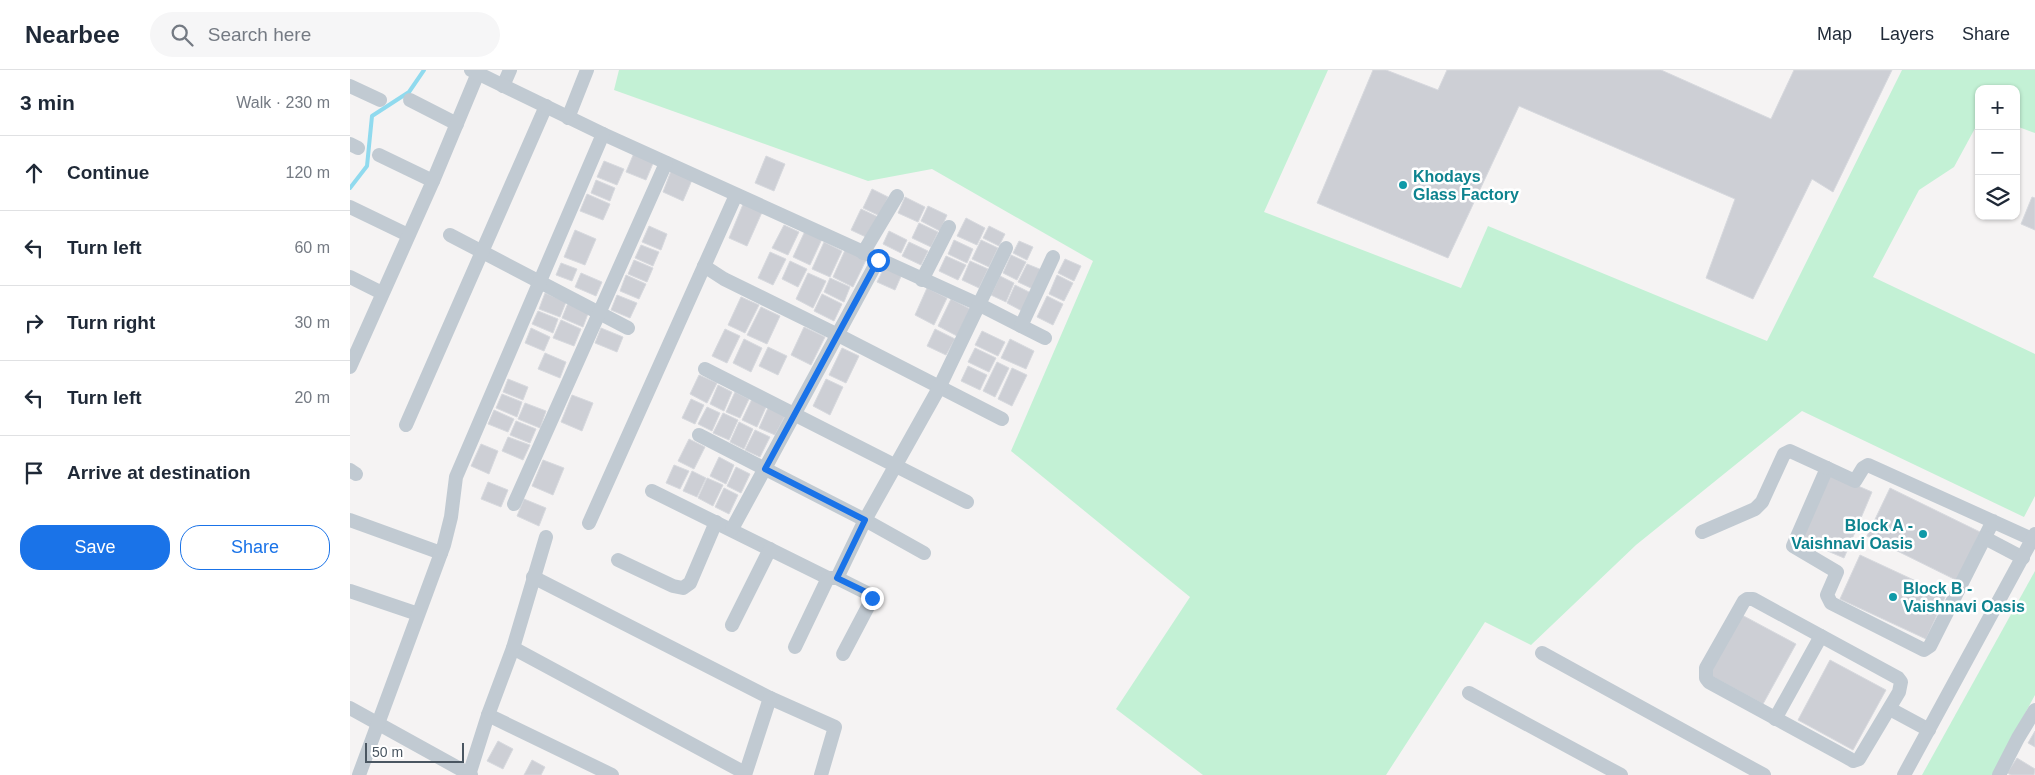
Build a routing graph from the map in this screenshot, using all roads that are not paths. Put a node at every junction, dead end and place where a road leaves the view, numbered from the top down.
1 (510, 70) edge
2 (587, 70) edge
3 (474, 72) edge
4 (350, 86) edge
5 (503, 86) junction
6 (380, 100) dead end
7 (410, 100) dead end
8 (546, 106) junction
9 (568, 118) junction
10 (457, 124) junction
11 (603, 134) junction
12 (379, 154) dead end
13 (666, 163) junction
14 (433, 181) junction
15 (736, 195) junction
16 (896, 196) dead end
17 (350, 207) edge
18 (949, 227) dead end
19 (408, 235) junction
20 (450, 235) dead end
21 (1006, 248) dead end
22 (483, 251) junction
23 (863, 253) junction
24 (1053, 257) dead end
25 (878, 260) junction
26 (704, 266) junction
27 (350, 277) edge
28 (922, 280) junction
29 (539, 281) junction
30 (382, 293) junction
31 (980, 305) junction
32 (599, 314) junction
33 (1021, 326) junction
34 (628, 328) dead end
35 (838, 335) junction
36 (1045, 338) dead end
37 (355, 344) edge
38 (350, 367) edge
39 (705, 369) dead end
40 (939, 388) junction
41 (795, 414) junction
42 (1002, 419) dead end
43 (406, 425) dead end
44 (699, 435) dead end
45 (896, 466) junction
46 (1827, 468) junction
47 (765, 469) junction
48 (652, 491) dead end
49 (967, 502) dead end
50 (514, 504) dead end
51 (350, 520) edge
52 (865, 520) junction
53 (716, 522) junction
54 (1993, 522) junction
55 (589, 523) dead end
56 (732, 530) junction
57 (1702, 532) dead end
58 (546, 536) dead end
59 (2034, 537) edge
60 (1984, 538) junction
61 (770, 549) junction
62 (441, 553) junction
63 (924, 553) dead end
64 (2023, 558) junction
65 (618, 560) dead end
66 (533, 577) junction
67 (832, 578) junction
68 (350, 591) edge
69 (418, 614) junction
70 (732, 625) dead end
71 (1821, 636) junction
72 (795, 647) dead end
73 (513, 648) junction
74 (1542, 653) dead end
75 (844, 654) dead end
76 (1469, 693) dead end
77 (770, 698) junction
78 (350, 708) edge
79 (1890, 709) junction
80 (2035, 710) edge
81 (488, 715) junction
82 (1775, 718) junction
83 (377, 722) junction
84 (1928, 730) junction
85 (745, 774) edge
86 (359, 775) edge
87 (470, 775) edge
88 (612, 775) edge
89 (822, 775) edge
90 (1621, 775) edge
91 (1764, 775) edge
92 (1904, 775) edge
93 (1999, 775) edge

1 - 5 street
2 - 9 street
3 - 5 street
3 - 10 street
4 - 6 street
5 - 8 street
7 - 10 street
8 - 9 street
8 - 22 street
9 - 11 street
10 - 14 street
11 - 13 street
11 - 29 street
12 - 14 street
13 - 15 street
13 - 32 street
14 - 19 street
15 - 23 street
15 - 26 street
16 - 23 street
17 - 19 street
18 - 28 street
19 - 30 street
20 - 22 street
21 - 31 street
22 - 29 street
22 - 43 street
23 - 25 street
24 - 33 street
25 - 28 street
25 - 35 street
26 - 35 street
26 - 55 street
27 - 30 street
28 - 31 street
29 - 32 street
29 - 62 street
30 - 37 street
31 - 33 street
31 - 40 street
32 - 34 street
32 - 50 street
33 - 36 street
35 - 40 street
35 - 41 street
37 - 38 street
39 - 41 street
40 - 42 street
40 - 45 street
41 - 45 street
41 - 47 street
44 - 47 street
45 - 49 street
45 - 52 street
46 - 54 street
46 - 57 street
46 - 60 street
47 - 52 street
47 - 56 street
48 - 53 street
51 - 62 street
52 - 63 street
52 - 67 street
53 - 56 street
53 - 65 street
54 - 59 street
54 - 60 street
56 - 61 street
58 - 66 street
59 - 64 street
60 - 64 street
61 - 67 street
61 - 70 street
62 - 69 street
64 - 84 street
66 - 73 street
66 - 77 street
67 - 72 street
67 - 75 street
68 - 69 street
69 - 83 street
71 - 79 street
71 - 82 street
71 - 82 street
73 - 81 street
73 - 85 street
74 - 91 street
76 - 90 street
77 - 85 street
77 - 89 street
78 - 83 street
79 - 82 street
79 - 84 street
80 - 93 street
81 - 87 street
81 - 88 street
83 - 86 street
83 - 87 street
84 - 92 street

